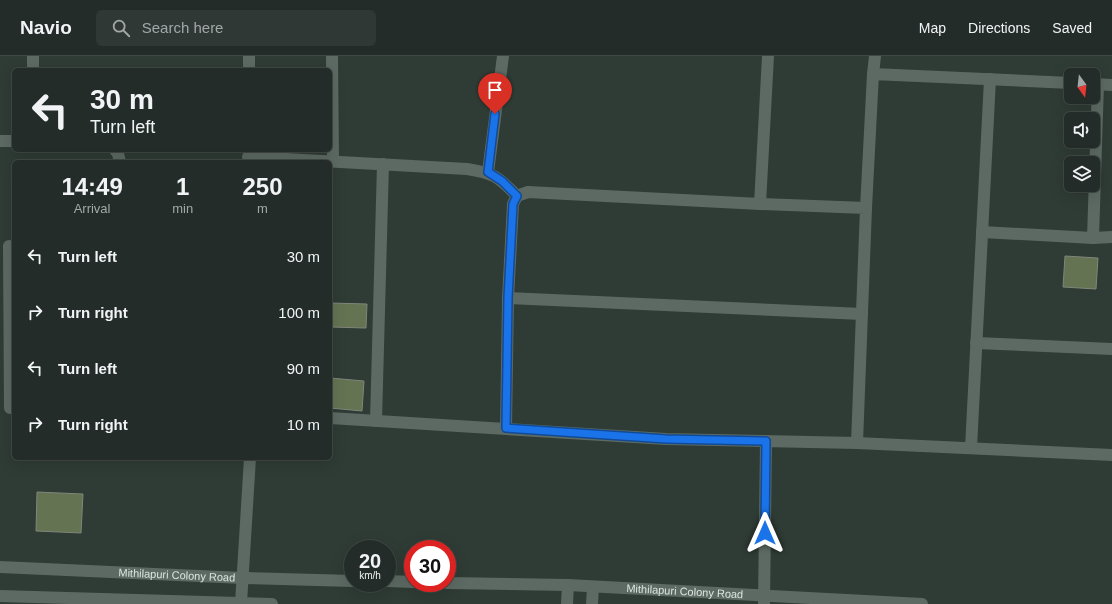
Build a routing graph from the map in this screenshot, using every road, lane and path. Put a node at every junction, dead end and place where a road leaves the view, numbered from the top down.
1 (33, 56) edge
2 (249, 56) edge
3 (332, 56) edge
4 (503, 56) edge
5 (768, 56) edge
6 (875, 56) edge
7 (33, 68) edge
8 (249, 68) edge
9 (873, 74) junction
10 (990, 79) junction
11 (1064, 83) edge
12 (1100, 84) edge
13 (1112, 85) edge
14 (1095, 104) edge
15 (0, 140) edge
16 (12, 141) edge
17 (248, 156) edge
18 (316, 160) edge
19 (333, 161) joint
20 (383, 164) junction
21 (488, 172) junction
22 (517, 196) junction
23 (760, 204) junction
24 (866, 208) junction
25 (982, 232) junction
26 (1112, 237) edge
27 (1093, 238) junction
28 (8, 246) edge
29 (508, 298) junction
30 (862, 314) junction
31 (976, 343) junction
32 (1112, 348) edge
33 (8, 408) edge
34 (332, 418) edge
35 (376, 421) junction
36 (506, 428) junction
37 (766, 441) junction
38 (857, 443) junction
39 (971, 448) junction
40 (1112, 455) edge
41 (250, 460) edge
42 (0, 567) edge
43 (243, 578) junction
44 (344, 581) edge
45 (456, 583) edge
46 (568, 585) junction
47 (593, 587) junction
48 (0, 596) edge
49 (765, 599) edge
50 (31, 600) edge
51 (241, 603) edge
52 (272, 604) edge
53 (567, 604) edge
54 (592, 604) edge
55 (922, 604) edge

1 - 7 street
2 - 8 street
3 - 19 street
4 - 21 street
5 - 23 street
6 - 9 street
9 - 10 street
9 - 24 street
10 - 11 street
10 - 25 street
12 - 13 street
14 - 27 street
15 - 16 street
17 - 18 street
19 - 20 street
20 - 21 street
20 - 35 street
21 - 22 street
22 - 23 street
22 - 29 street
23 - 24 street
24 - 30 street
25 - 27 street
25 - 31 street
26 - 27 street
28 - 33 street
29 - 30 street
29 - 36 street
30 - 38 street
31 - 32 street
31 - 39 street
34 - 35 street
35 - 36 street
36 - 37 street
37 - 38 street
37 - 49 street
38 - 39 street
39 - 40 street
41 - 43 street
42 - 43 street, Mithilapuri Colony Road
43 - 44 street, Mithilapuri Colony Road
43 - 51 street
45 - 46 street, Mithilapuri Colony Road
46 - 47 street, Mithilapuri Colony Road
46 - 53 street
47 - 49 street, Mithilapuri Colony Road
47 - 54 street
48 - 50 street
49 - 55 street, Mithilapuri Colony Road
50 - 51 street
51 - 52 street

